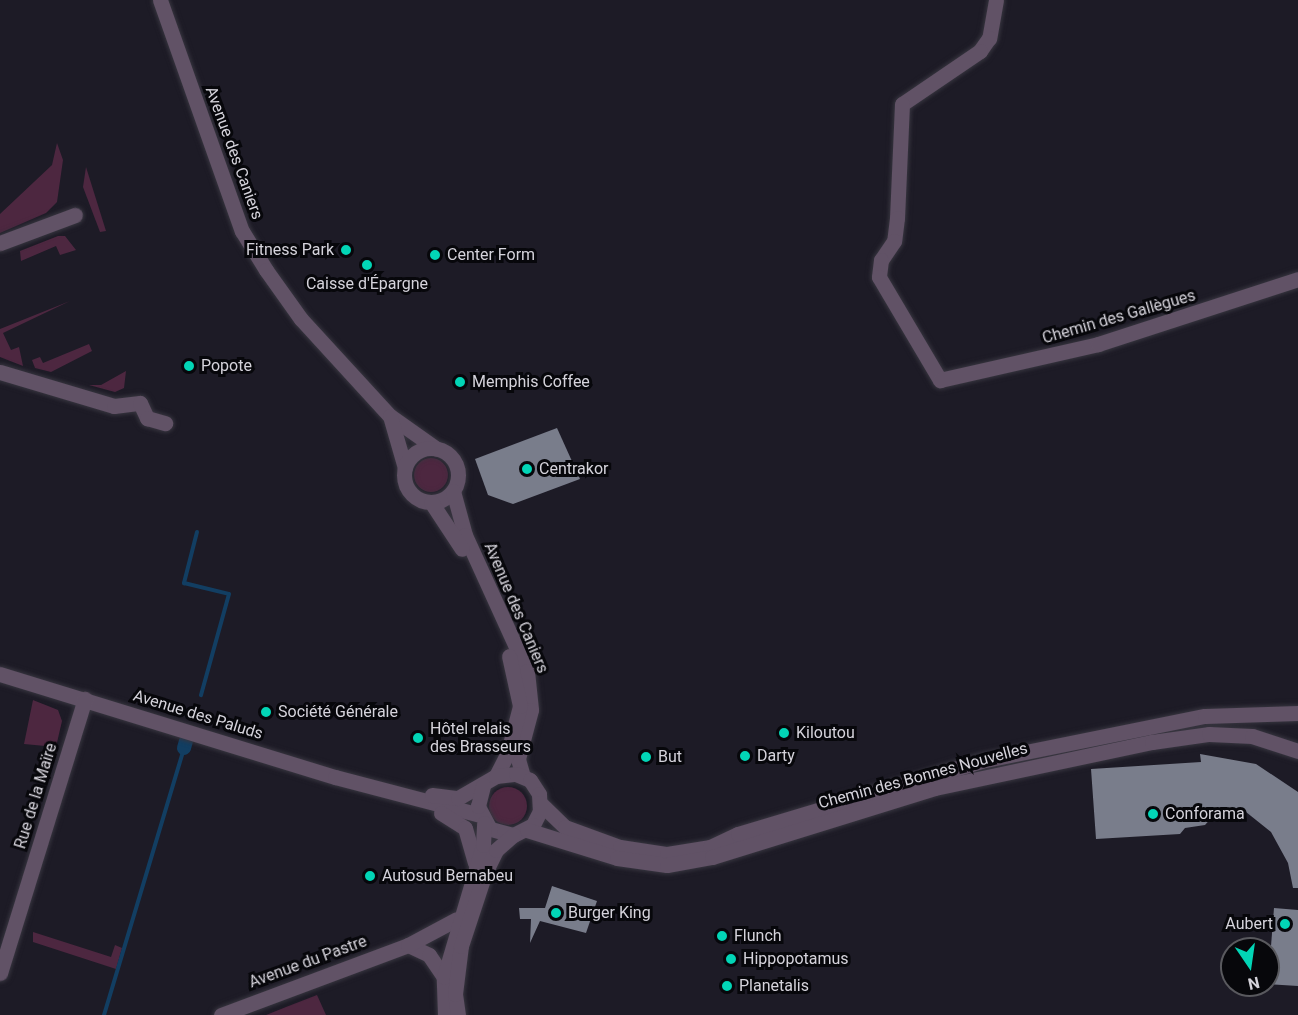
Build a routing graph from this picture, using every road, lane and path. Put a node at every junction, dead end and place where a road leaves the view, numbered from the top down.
1 (160, 0) edge
2 (996, 0) edge
3 (75, 215) dead end
4 (0, 243) edge
5 (1298, 279) edge
6 (0, 372) edge
7 (390, 416) junction
8 (165, 423) dead end
9 (437, 449) junction
10 (405, 468) junction
11 (453, 491) junction
12 (431, 502) junction
13 (0, 674) edge
14 (84, 699) junction
15 (1298, 713) edge
16 (1298, 752) edge
17 (496, 776) junction
18 (523, 776) junction
19 (483, 786) junction
20 (385, 792) junction
21 (540, 803) junction
22 (482, 819) junction
23 (520, 832) junction
24 (475, 869) junction
25 (457, 920) junction
26 (408, 945) junction
27 (0, 972) edge
28 (444, 976) junction
29 (221, 1015) edge
30 (445, 1015) edge
31 (458, 1015) edge

1 - 7 street, Avenue des Caniers
2 - 5 street, Chemin des Gallègues
3 - 4 street
6 - 8 street
7 - 9 street, Avenue des Caniers
7 - 10 street, Avenue des Caniers
9 - 10 street
9 - 11 street
10 - 12 street
11 - 12 street
11 - 18 street, Avenue des Caniers
12 - 17 street, Avenue des Caniers
13 - 14 street, Avenue des Paluds
14 - 20 street, Avenue des Paluds
14 - 27 street, Rue de la Maïre
15 - 21 street, Chemin des Bonnes Nouvelles
16 - 23 street, Chemin des Bonnes Nouvelles
17 - 18 street
17 - 19 street
18 - 21 street
19 - 20 street, Avenue des Paluds
19 - 22 street
20 - 22 street, Avenue des Paluds
20 - 24 street, Avenue des Paluds
21 - 23 street
22 - 23 street
22 - 24 street
23 - 31 street
24 - 25 street
25 - 26 street, Avenue du Pastre
25 - 28 street
26 - 28 street
26 - 29 street, Avenue du Pastre
28 - 30 street

